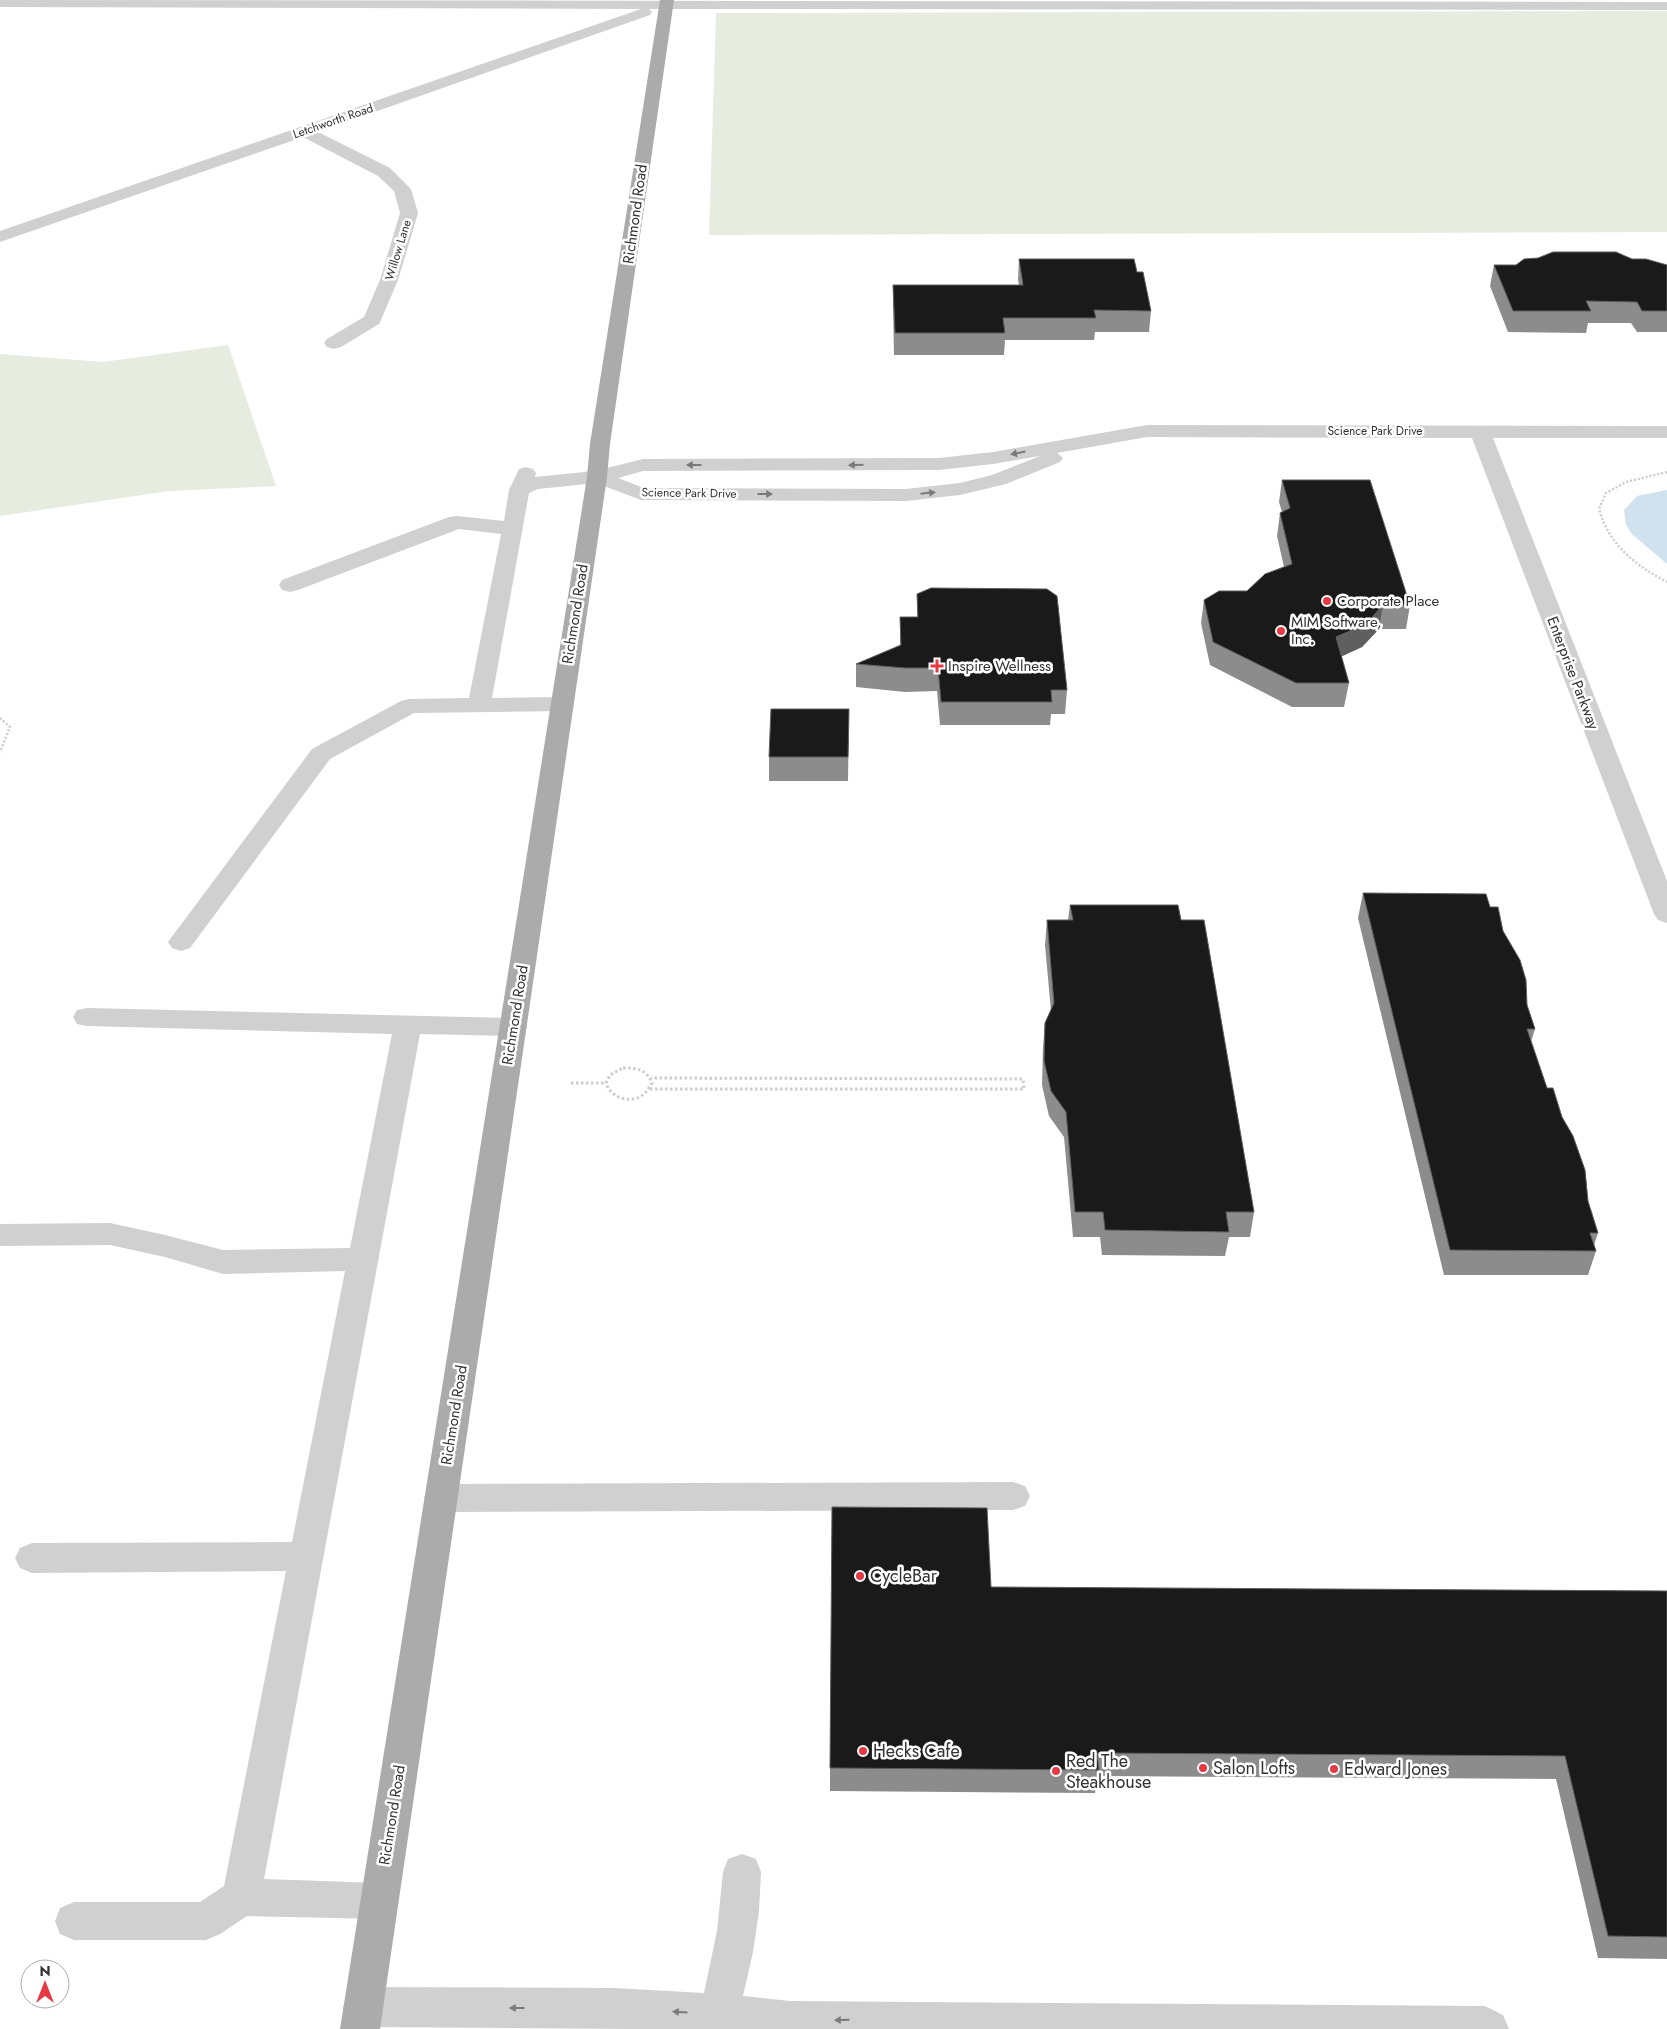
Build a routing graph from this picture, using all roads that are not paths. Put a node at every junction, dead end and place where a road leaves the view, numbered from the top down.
1 (0, 2) edge
2 (662, 2) edge
3 (1182, 3) edge
4 (1667, 6) edge
5 (304, 131) junction
6 (0, 237) edge
7 (334, 344) dead end
8 (1480, 431) junction
9 (1667, 432) edge
10 (1084, 444) junction
11 (597, 477) junction
12 (513, 529) junction
13 (290, 584) dead end
14 (562, 704) junction
15 (479, 705) junction
16 (1667, 914) edge
17 (181, 942) dead end
18 (87, 1017) dead end
19 (408, 1024) junction
20 (513, 1027) junction
21 (0, 1235) edge
22 (363, 1259) junction
23 (1013, 1496) dead end
24 (441, 1498) junction
25 (306, 1556) junction
26 (32, 1558) dead end
27 (742, 1872) dead end
28 (241, 1897) junction
29 (379, 1901) junction
30 (74, 1921) dead end
31 (362, 2018) edge
32 (716, 2021) edge
33 (904, 2026) edge
34 (1025, 2027) edge
35 (1487, 2028) edge

1 - 2 street
2 - 3 street
2 - 5 street, Letchworth Road
2 - 11 main road, Richmond Road
3 - 4 street
5 - 6 street, Letchworth Road
5 - 7 street, Willow Lane
8 - 9 street, Science Park Drive
8 - 10 street, Science Park Drive
8 - 16 street, Enterprise Parkway
10 -> 11 street, Science Park Drive
11 -> 10 street, Science Park Drive
11 - 12 street
11 - 14 main road, Richmond Road
12 - 13 street
12 - 15 street
14 - 15 street
14 - 20 main road, Richmond Road
15 - 17 street
18 - 19 street
19 - 20 street
19 - 22 street
20 - 24 main road, Richmond Road
21 - 22 street
22 - 25 street
23 - 24 street
24 - 29 main road, Richmond Road
25 - 26 street
25 - 28 street
27 - 32 street
28 - 29 street
28 - 30 street
29 - 31 main road, Richmond Road
32 -> 31 street
33 -> 32 street
33 - 34 street
34 - 35 street

